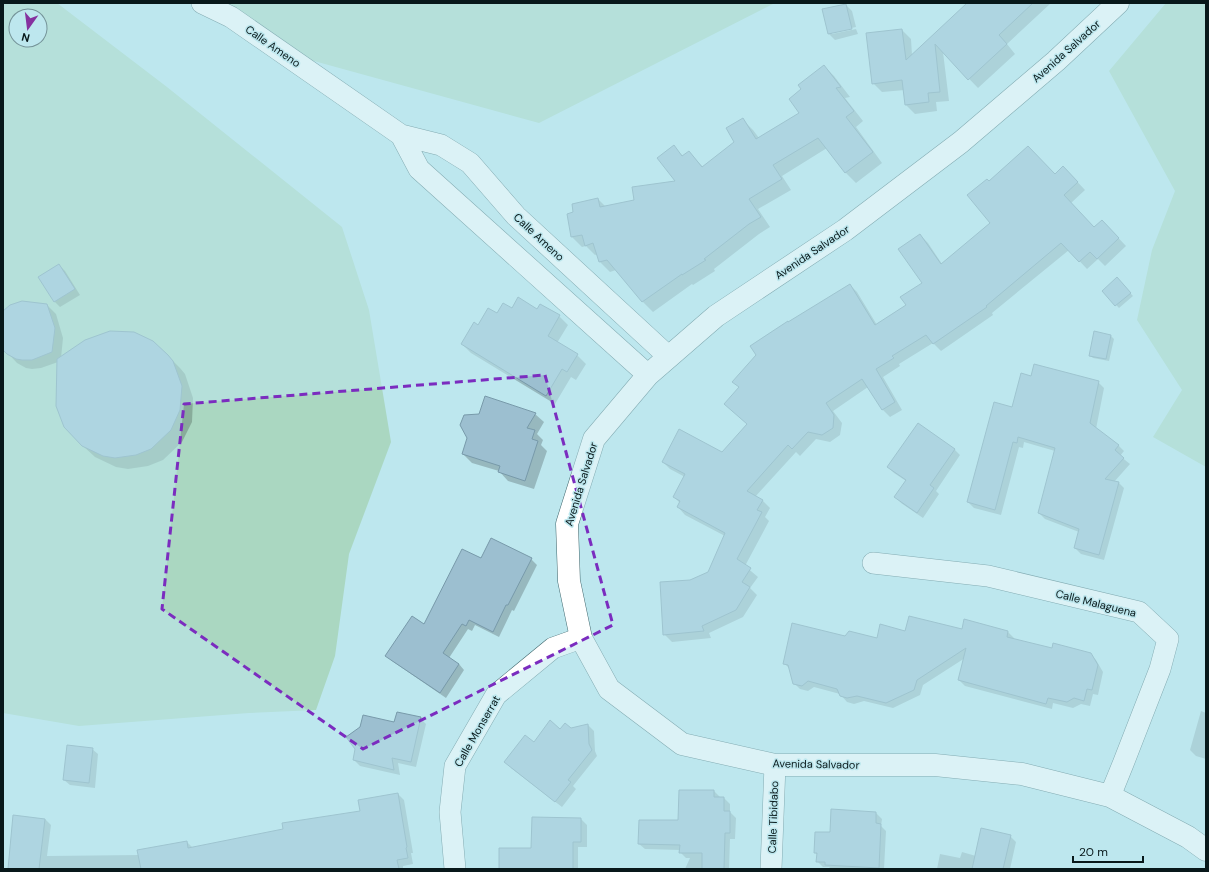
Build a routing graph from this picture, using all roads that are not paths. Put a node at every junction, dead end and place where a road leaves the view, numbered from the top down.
1 (202, 3) edge
2 (1118, 3) edge
3 (401, 135) junction
4 (669, 357) junction
5 (648, 375) junction
6 (873, 563) dead end
7 (581, 638) junction
8 (774, 765) junction
9 (1110, 796) junction
10 (1206, 850) edge
11 (455, 869) edge
12 (771, 869) edge

1 - 3 street, Calle Ameno
2 - 4 street, Avenida Salvador
3 - 4 street, Calle Ameno
3 - 5 street, Calle Ameno
4 - 5 street, Avenida Salvador
5 - 7 street, Avenida Salvador
6 - 9 street, Calle Malaguena
7 - 8 street, Avenida Salvador
7 - 11 street, Calle Monserrat
8 - 9 street, Avenida Salvador
8 - 12 street, Calle Tibidabo
9 - 10 street, Avenida Salvador

